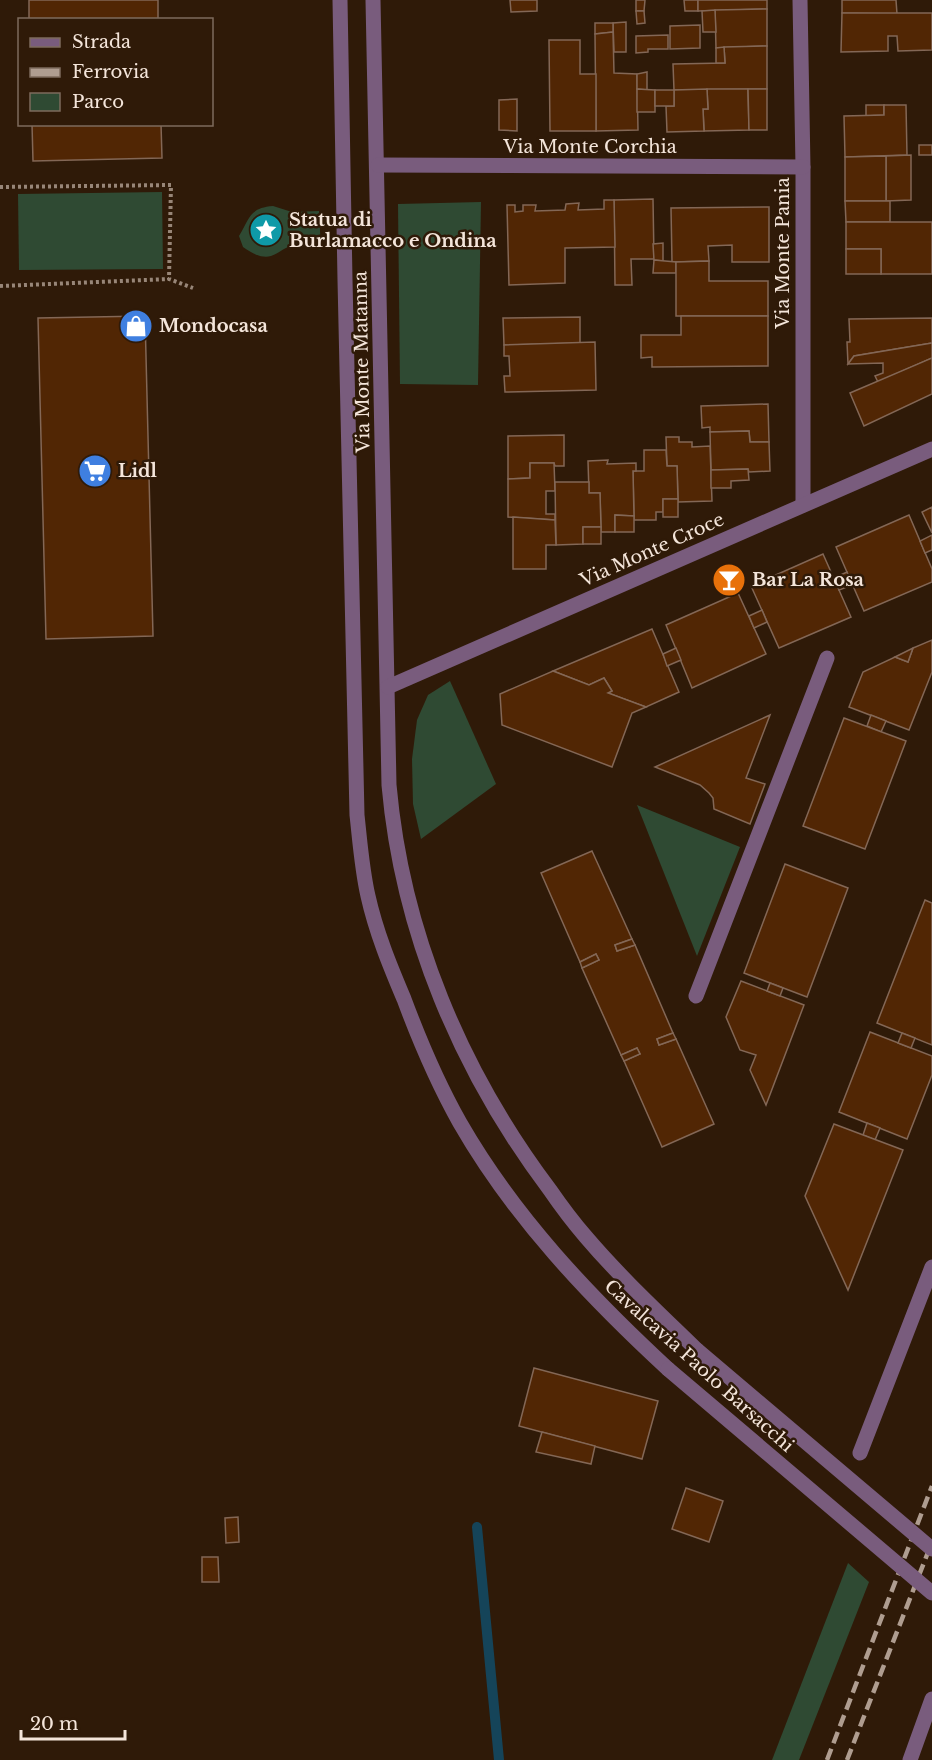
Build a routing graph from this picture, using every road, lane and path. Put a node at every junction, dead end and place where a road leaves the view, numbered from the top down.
1 (340, 0) edge
2 (373, 0) edge
3 (800, 0) edge
4 (378, 165) junction
5 (803, 167) junction
6 (0, 187) edge
7 (169, 279) junction
8 (0, 286) edge
9 (193, 288) dead end
10 (932, 449) edge
11 (803, 505) junction
12 (354, 658) joint
13 (826, 658) dead end
14 (388, 687) junction
15 (696, 996) dead end
16 (932, 1267) edge
17 (860, 1453) dead end
18 (932, 1549) edge
19 (932, 1593) edge
20 (932, 1699) edge
21 (910, 1760) edge

1 - 12 street, Via Monte Matanna
2 - 4 street, Via Monte Matanna
3 - 5 street, Via Monte Pania
4 - 5 street, Via Monte Corchia
4 - 14 street, Via Monte Matanna
5 - 11 street, Via Monte Pania
6 - 7 path
7 - 8 path
7 - 9 path
10 - 11 street, Via Monte Croce
11 - 14 street, Via Monte Croce
12 - 19 street, Cavalcavia Paolo Barsacchi, bridge
13 - 15 street
14 - 18 street, Cavalcavia Paolo Barsacchi, bridge
16 - 17 street
20 - 21 street

